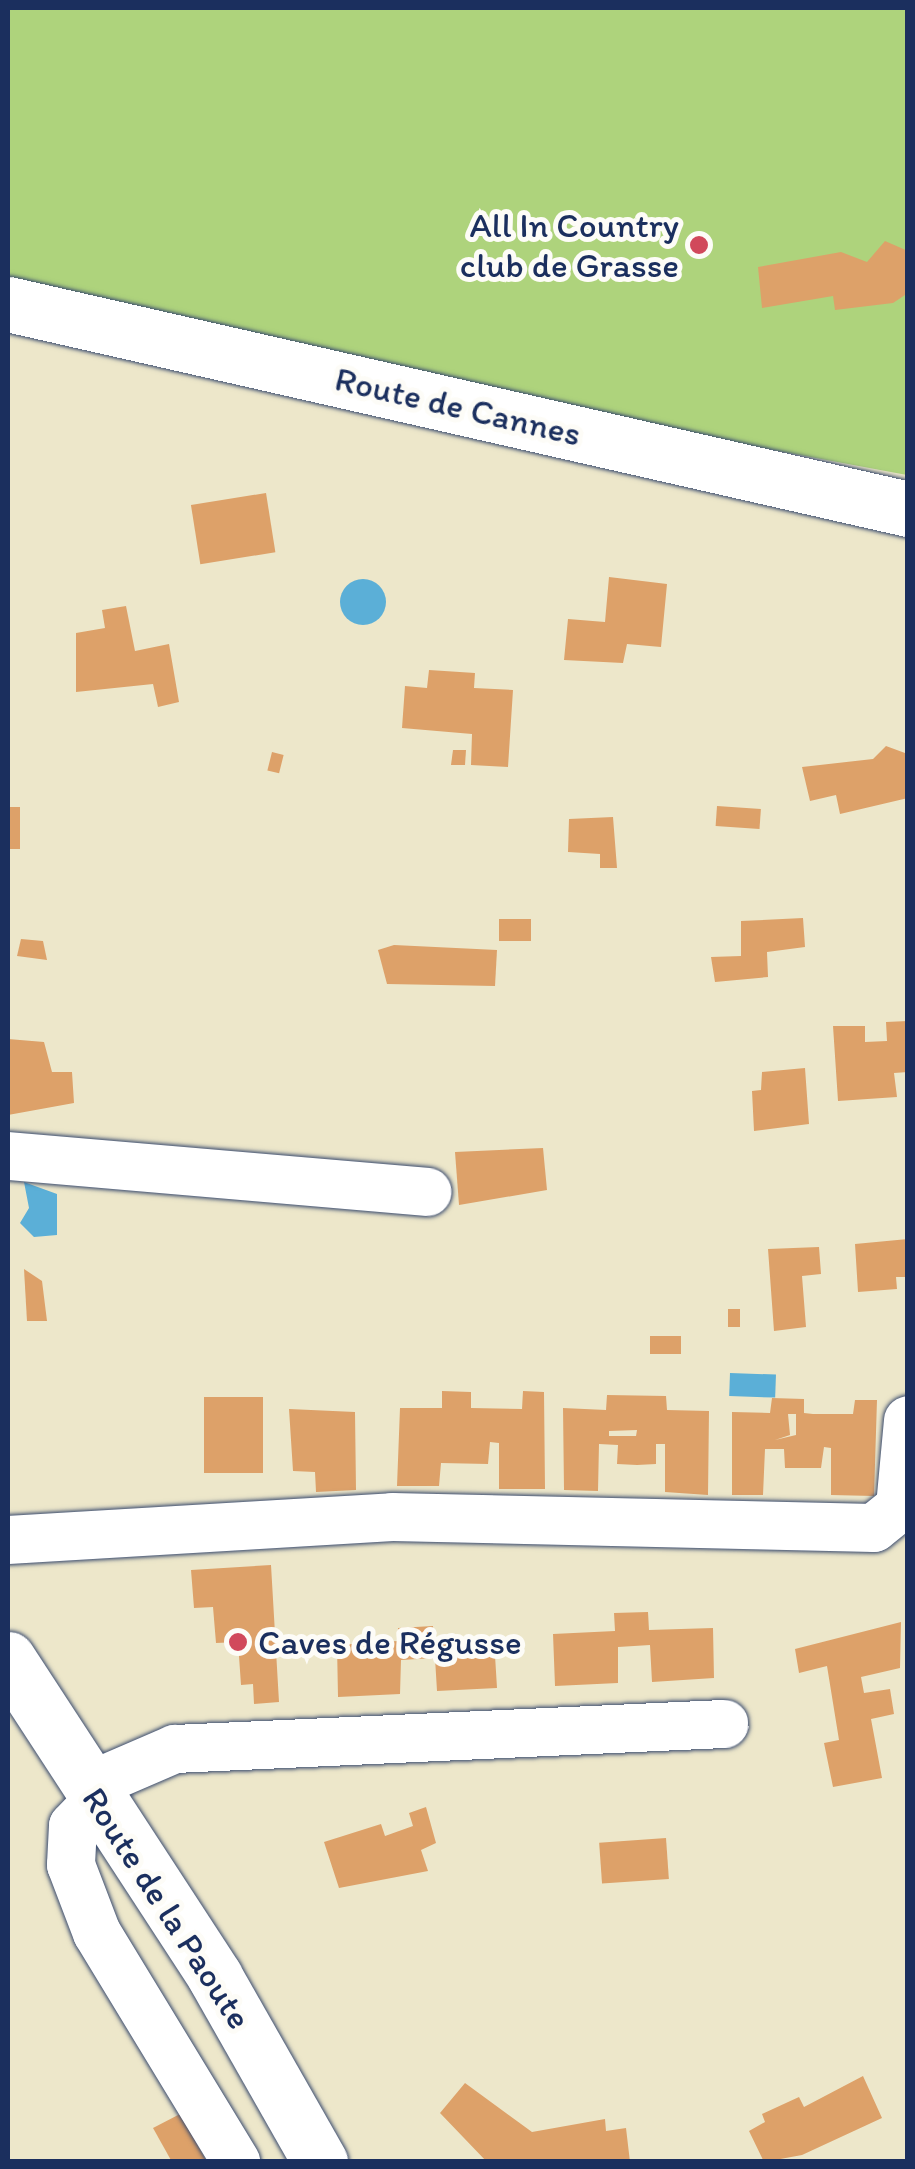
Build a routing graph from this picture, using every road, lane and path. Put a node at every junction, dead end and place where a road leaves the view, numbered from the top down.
1 (8, 304) edge
2 (8, 338) edge
3 (521, 439) junction
4 (790, 480) junction
5 (908, 490) edge
6 (708, 498) junction
7 (908, 509) edge
8 (908, 525) edge
9 (908, 543) edge
10 (8, 1156) edge
11 (427, 1192) dead end
12 (906, 1430) edge
13 (8, 1540) edge
14 (8, 1658) edge
15 (724, 1724) dead end
16 (93, 1793) junction
17 (236, 2162) edge
18 (320, 2162) edge

1 - 3 main road, Route de Cannes
2 - 3 main road, Route de Cannes
3 - 4 main road, Route de Cannes
3 - 6 main road, Route de Cannes
4 - 5 street
4 - 7 main road, Route de Cannes
6 - 8 main road
6 - 9 main road, Route de Cannes
10 - 11 street
12 - 13 street
14 - 16 main road, Route de la Paoute
15 - 16 street
16 - 17 street
16 - 18 main road, Route de la Paoute

